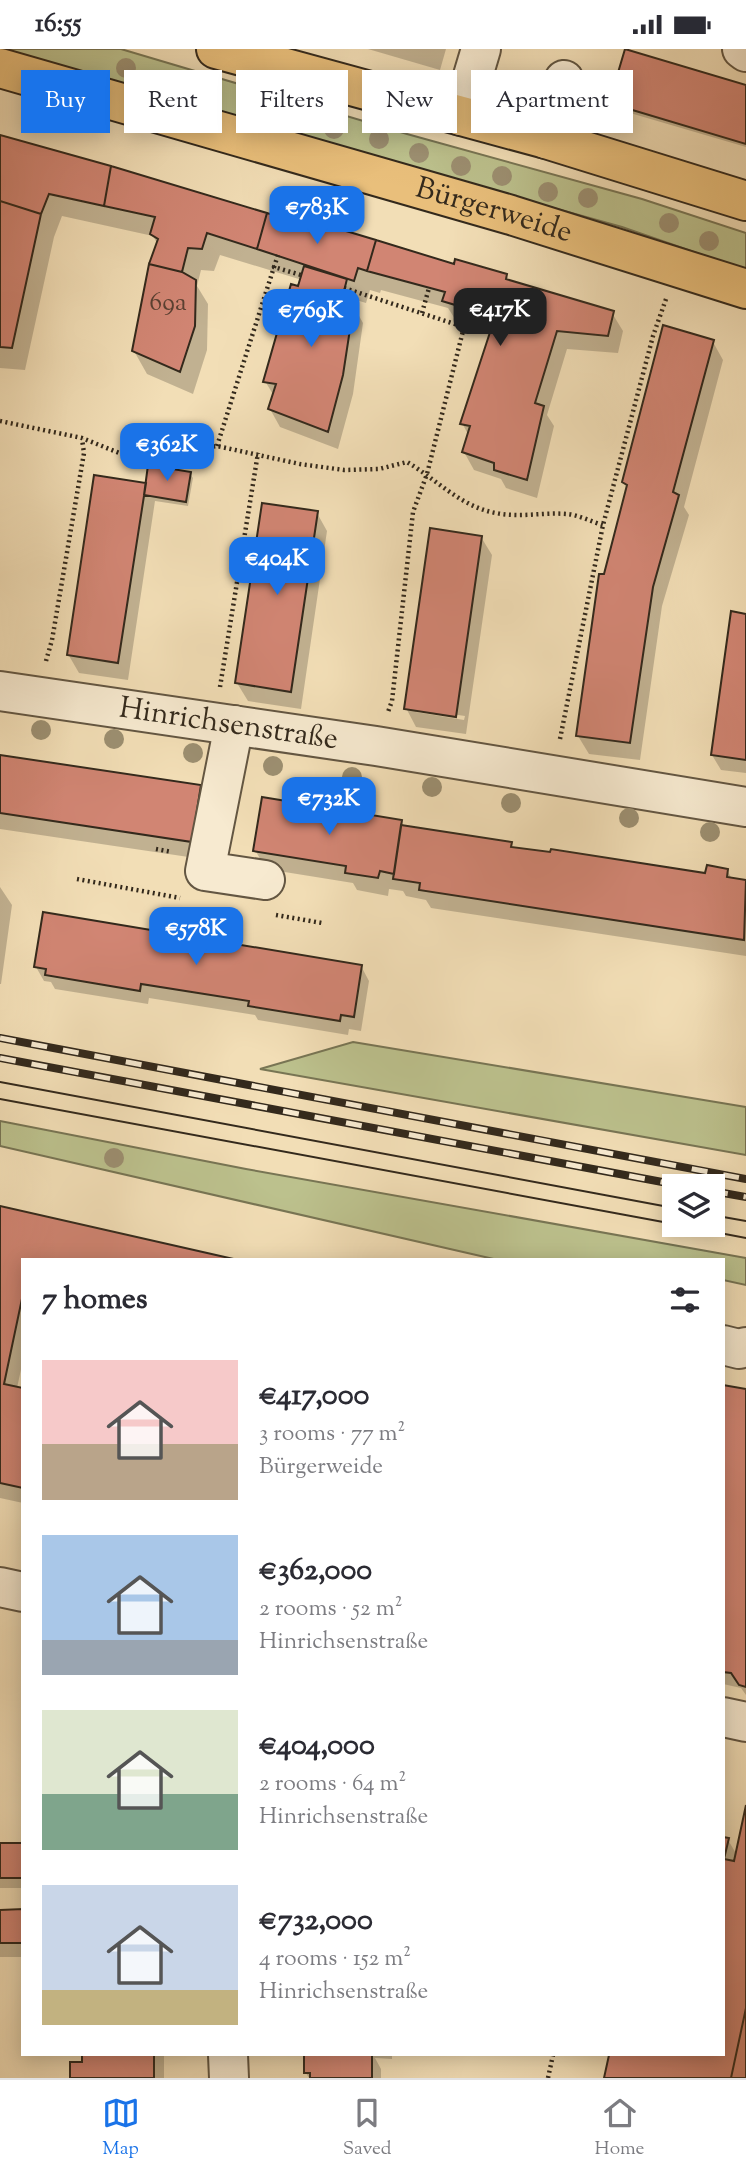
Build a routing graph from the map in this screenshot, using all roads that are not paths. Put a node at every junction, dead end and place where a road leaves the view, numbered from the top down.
1 (216, 49) edge
2 (481, 49) edge
3 (742, 49) edge
4 (746, 53) edge
5 (0, 68) edge
6 (460, 116) junction
7 (548, 133) edge
8 (546, 139) junction
9 (746, 201) edge
10 (746, 289) edge
11 (18, 693) edge
12 (222, 723) junction
13 (746, 807) edge
14 (265, 880) dead end
15 (725, 1326) edge
16 (746, 1331) edge
17 (725, 1346) edge
18 (746, 1347) edge
19 (0, 1587) edge
20 (21, 1592) edge
21 (725, 1717) edge
22 (746, 1722) edge
23 (228, 2056) edge
24 (229, 2078) edge

1 - 6 main road
2 - 6 street
3 - 4 street
5 - 10 main road, Bürgerweide
6 - 8 main road
7 - 8 street
8 - 9 main road
11 - 12 street, Hinrichsenstraße
12 - 13 street, Hinrichsenstraße
12 - 14 street
15 - 16 street
17 - 18 street
19 - 20 street
21 - 22 street
23 - 24 street

